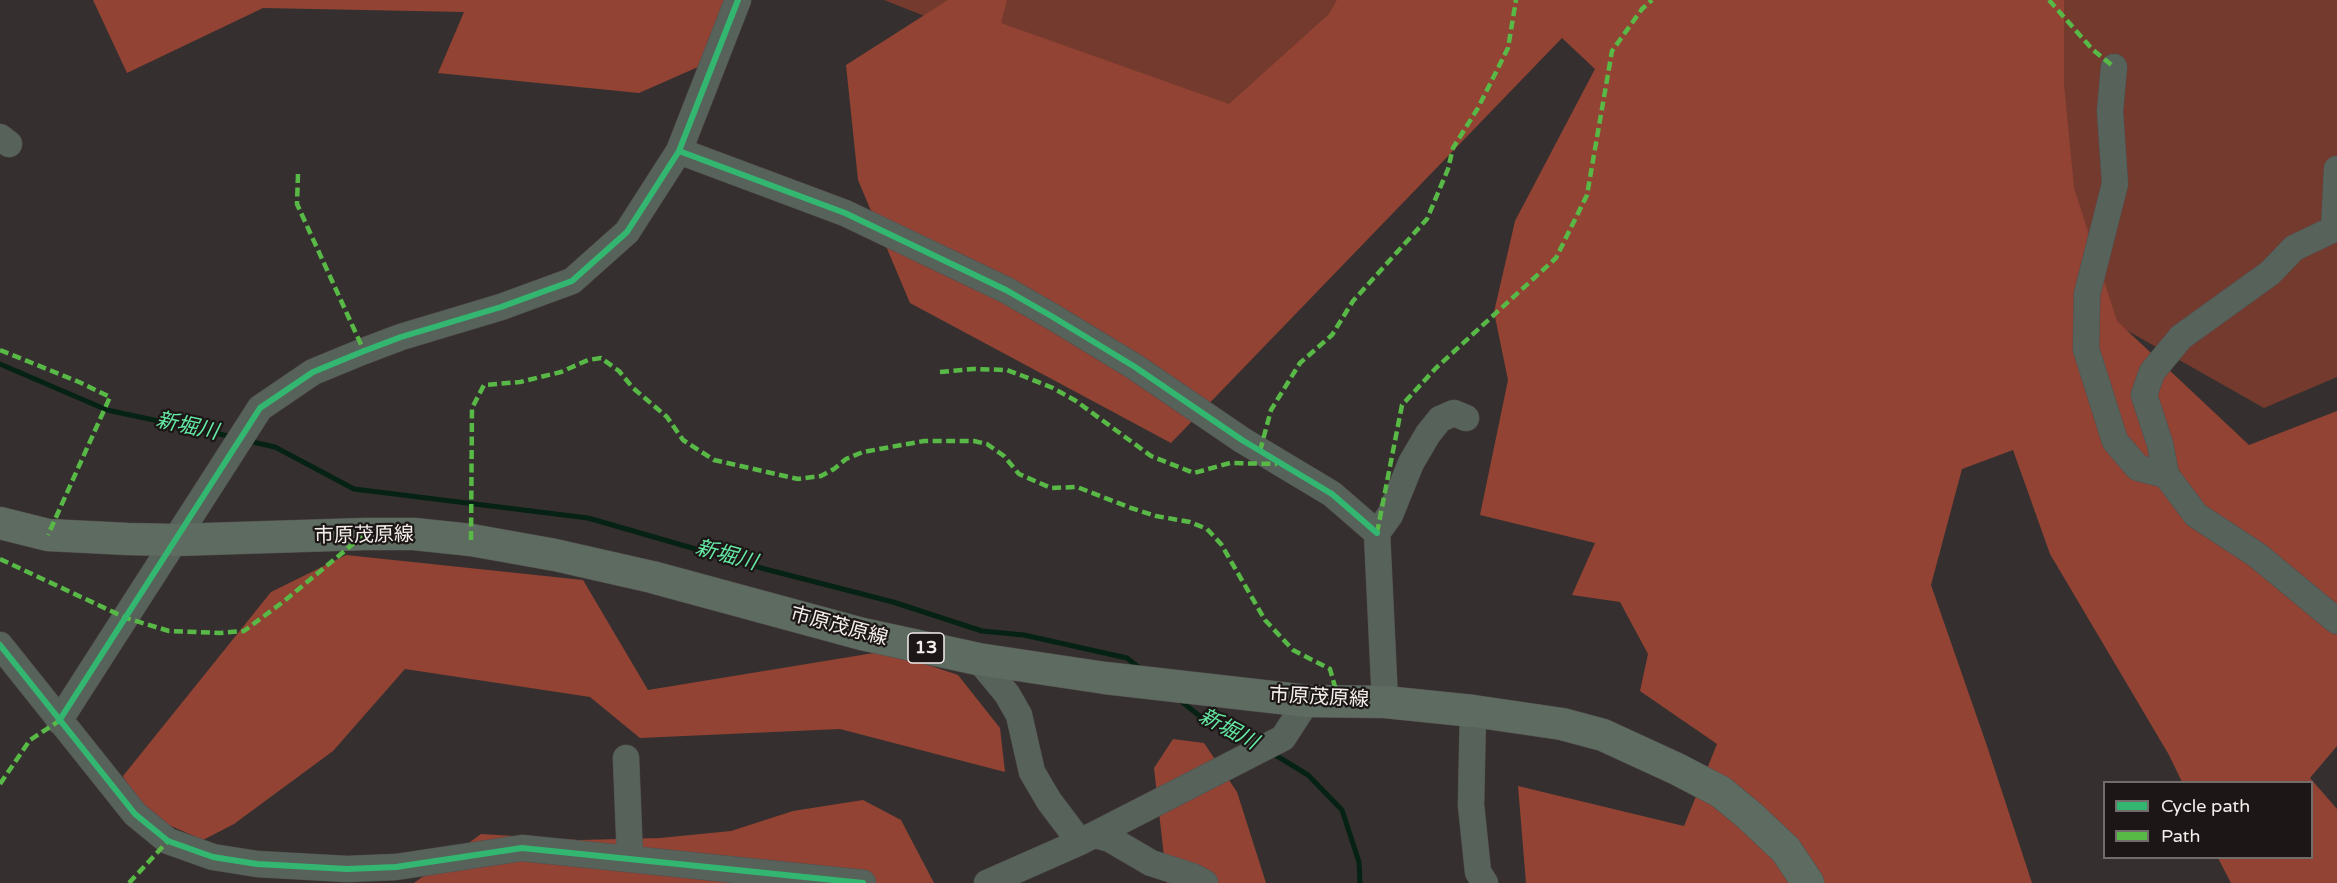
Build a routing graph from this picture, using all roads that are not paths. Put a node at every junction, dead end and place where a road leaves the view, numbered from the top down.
1 (738, 0) edge
2 (2114, 67) dead end
3 (680, 151) junction
4 (2337, 169) edge
5 (2335, 229) edge
6 (1466, 418) dead end
7 (2166, 475) junction
8 (0, 523) edge
9 (1377, 533) junction
10 (175, 540) junction
11 (2337, 621) edge
12 (0, 645) edge
13 (978, 659) junction
14 (1307, 700) junction
15 (1385, 702) junction
16 (1473, 711) junction
17 (59, 721) junction
18 (626, 758) dead end
19 (1087, 838) junction
20 (630, 858) junction
21 (440, 860) junction
22 (1044, 871) edge
23 (664, 873) edge
24 (430, 883) edge
25 (862, 883) edge
26 (987, 883) edge
27 (1205, 883) edge
28 (1485, 883) edge
29 (1808, 883) edge

1 - 3 street
2 - 7 street
3 - 9 street
3 - 10 street
4 - 5 street
5 - 7 street
6 - 9 street
7 - 11 street
8 - 10 main road, 市原茂原線 / 13
9 - 15 street
10 - 13 main road, 市原茂原線 / 13
10 - 17 street
12 - 17 street
13 - 14 main road, 市原茂原線 / 13
13 - 19 street
14 - 15 main road, 市原茂原線 / 13
14 - 19 street
15 - 16 main road, 市原茂原線 / 13
16 - 28 street
16 - 29 main road, 市原茂原線 / 13
17 - 21 street
18 - 20 street
19 - 22 street
19 - 27 street
20 - 21 street
20 - 23 street
21 - 24 street
22 - 26 street
23 - 25 street

